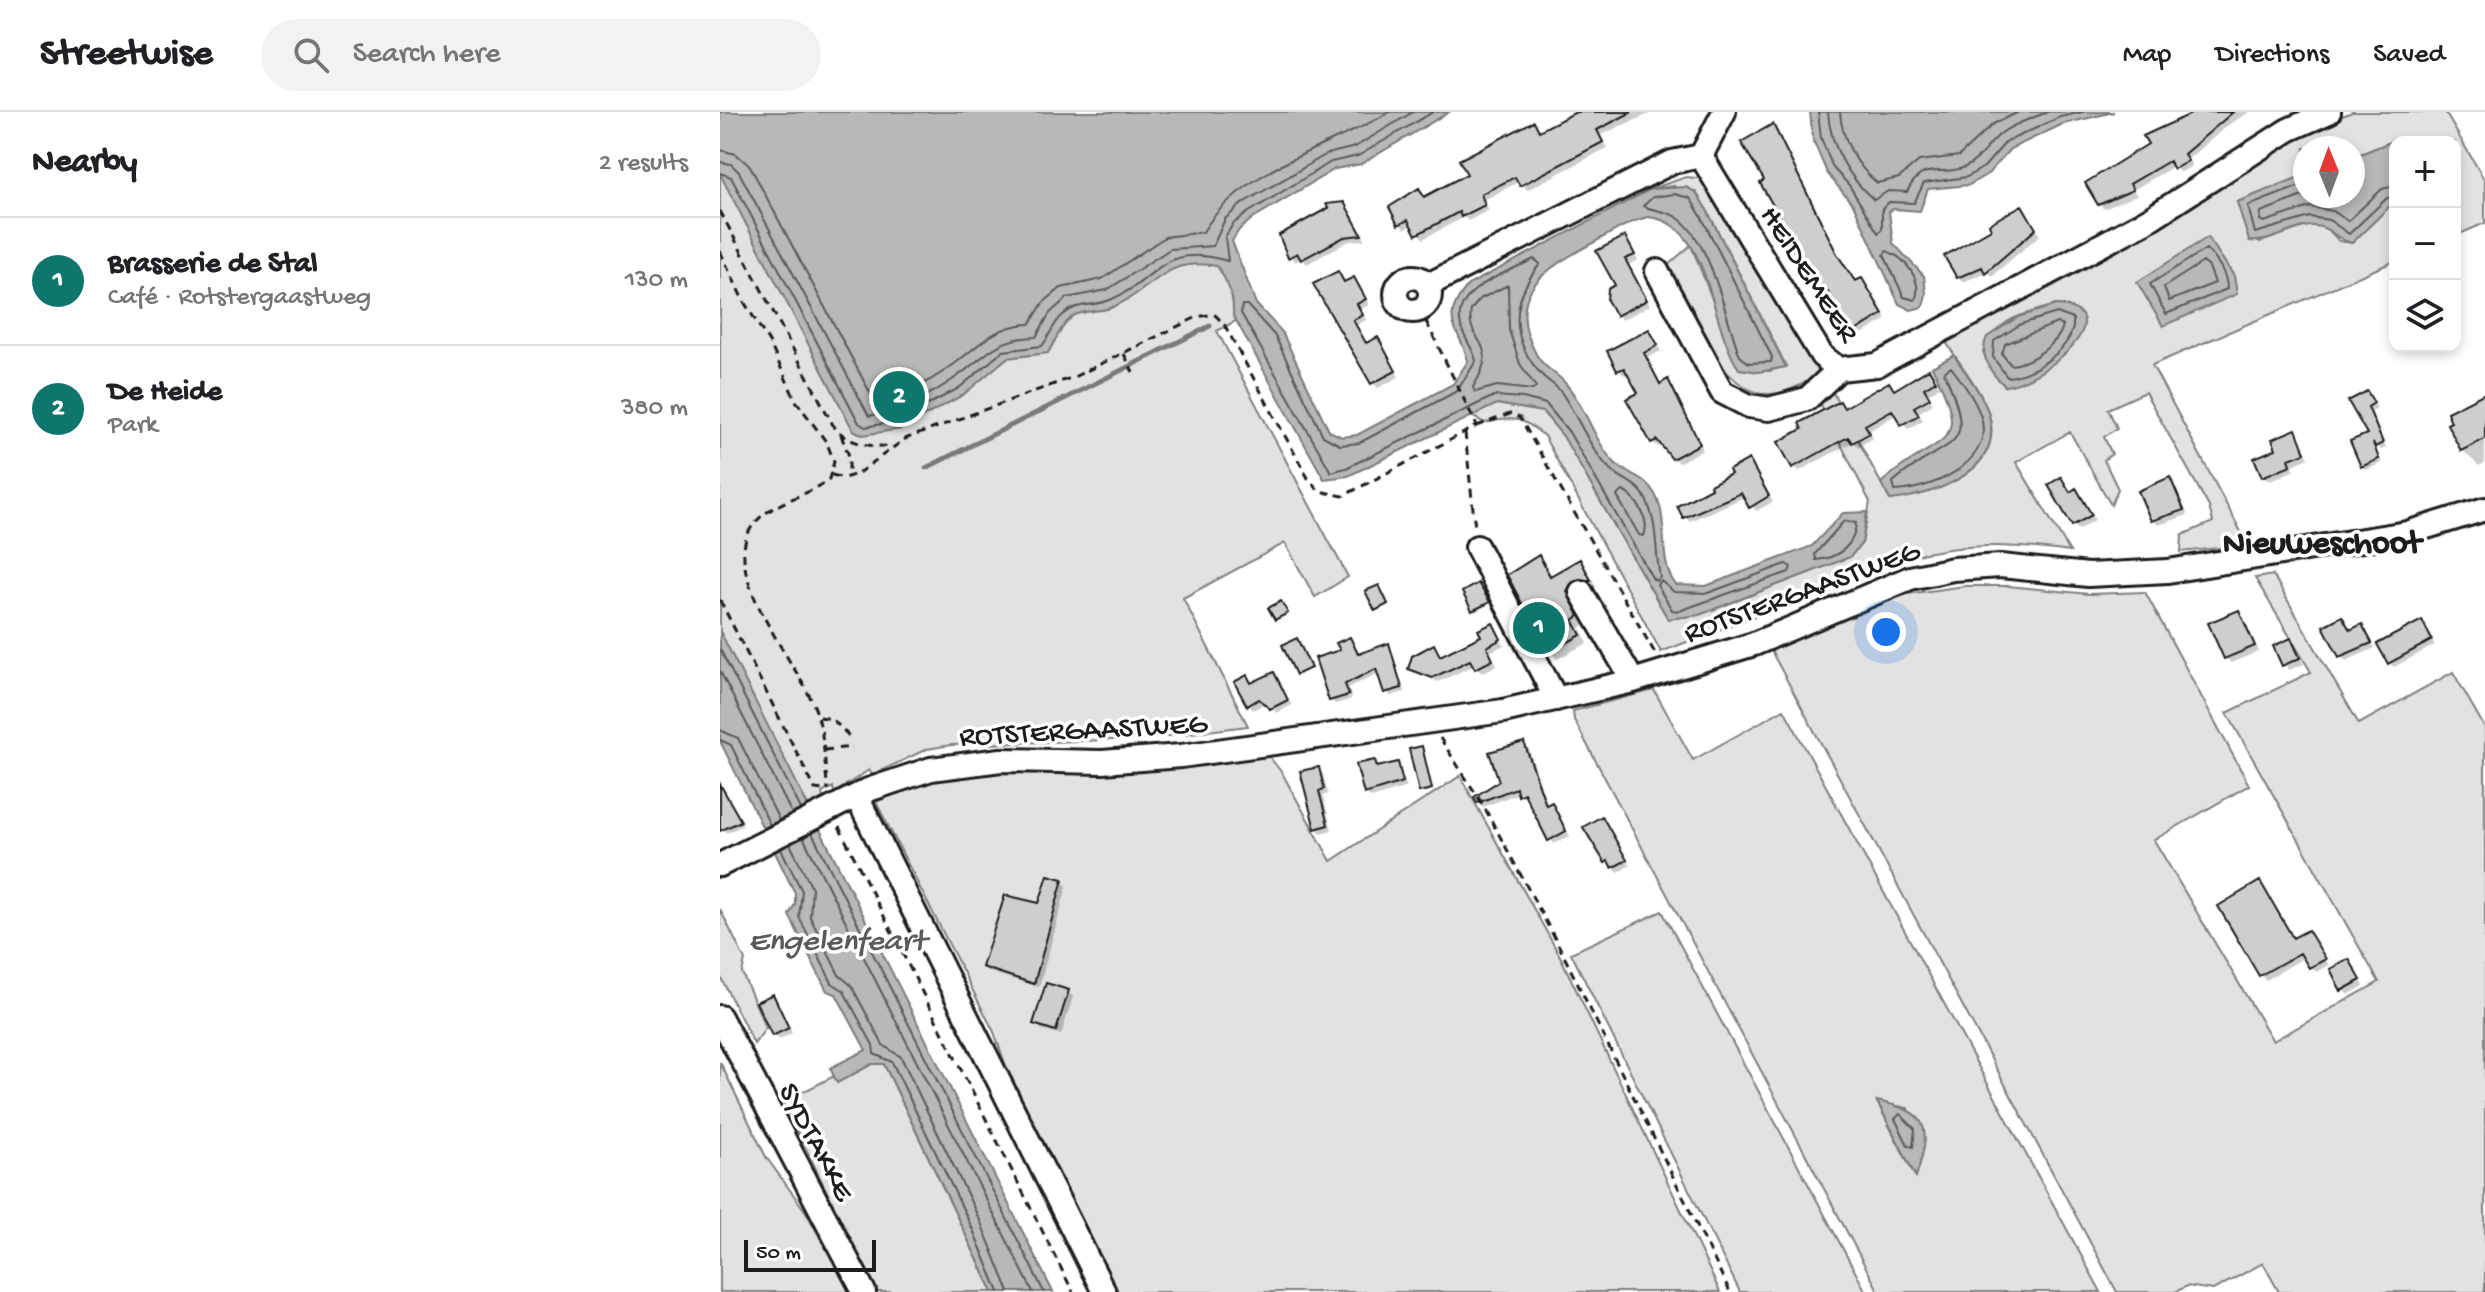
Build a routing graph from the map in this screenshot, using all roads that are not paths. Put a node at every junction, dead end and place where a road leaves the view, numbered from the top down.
1 (1724, 112) edge
2 (2329, 112) edge
3 (1701, 156) junction
4 (1657, 271) dead end
5 (1428, 285) junction
6 (1839, 369) junction
7 (2485, 509) edge
8 (1477, 547) road end
9 (1581, 592) dead end
10 (1633, 681) junction
11 (1556, 699) junction
12 (857, 797) junction
13 (720, 865) edge
14 (720, 1017) edge
15 (864, 1292) edge
16 (1104, 1292) edge

1 - 3 street
2 - 6 street, HEIDEMEER
3 - 5 street
3 - 6 street, HEIDEMEER
4 - 6 street
5 - 5 street
7 - 10 street, ROTSTERGAASTWEG
8 - 11 street
9 - 10 street
10 - 11 street, ROTSTERGAASTWEG
11 - 12 street, ROTSTERGAASTWEG
12 - 13 street, ROTSTERGAASTWEG
12 - 16 street
14 - 15 street, SYDTAKKE

